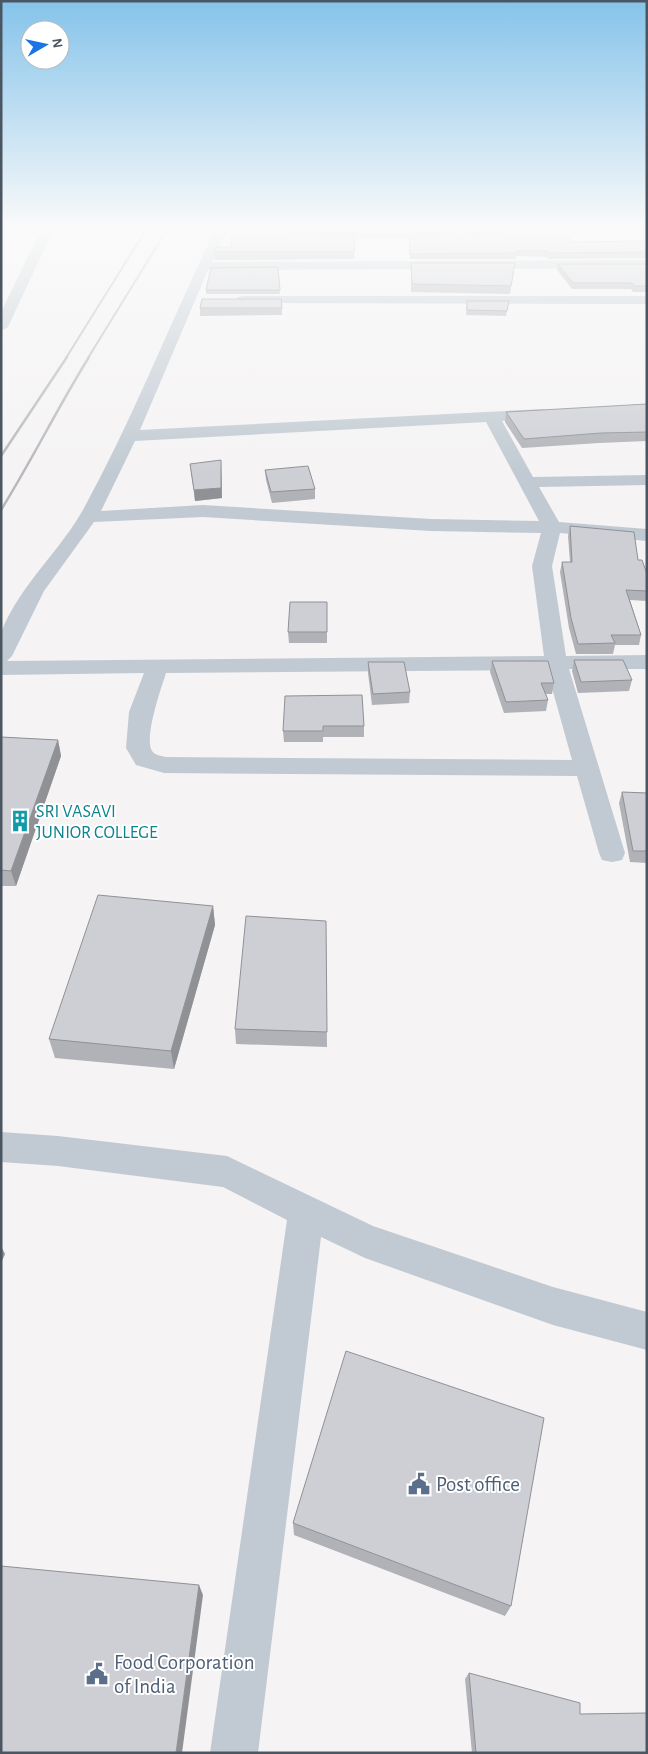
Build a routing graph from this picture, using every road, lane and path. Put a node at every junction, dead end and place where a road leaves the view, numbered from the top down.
1 (9, 310) edge
2 (189, 310) edge
3 (1, 327) edge
4 (560, 413) edge
5 (492, 417) junction
6 (129, 436) junction
7 (647, 480) edge
8 (527, 482) junction
9 (87, 518) junction
10 (552, 527) junction
11 (647, 535) edge
12 (1, 656) edge
13 (556, 662) junction
14 (647, 662) edge
15 (1, 668) edge
16 (157, 668) junction
17 (586, 768) junction
18 (612, 853) dead end
19 (1, 1147) edge
20 (306, 1212) junction
21 (647, 1331) edge
22 (234, 1753) edge

1 - 3 street
2 - 6 street
4 - 5 street
5 - 6 street
5 - 8 street
6 - 9 street
7 - 8 street
8 - 10 street
9 - 10 street
9 - 12 street
10 - 11 street
10 - 13 street
13 - 14 street
13 - 16 street
13 - 17 street
15 - 16 street
16 - 17 street
17 - 18 street
19 - 20 street
20 - 21 street
20 - 22 street

